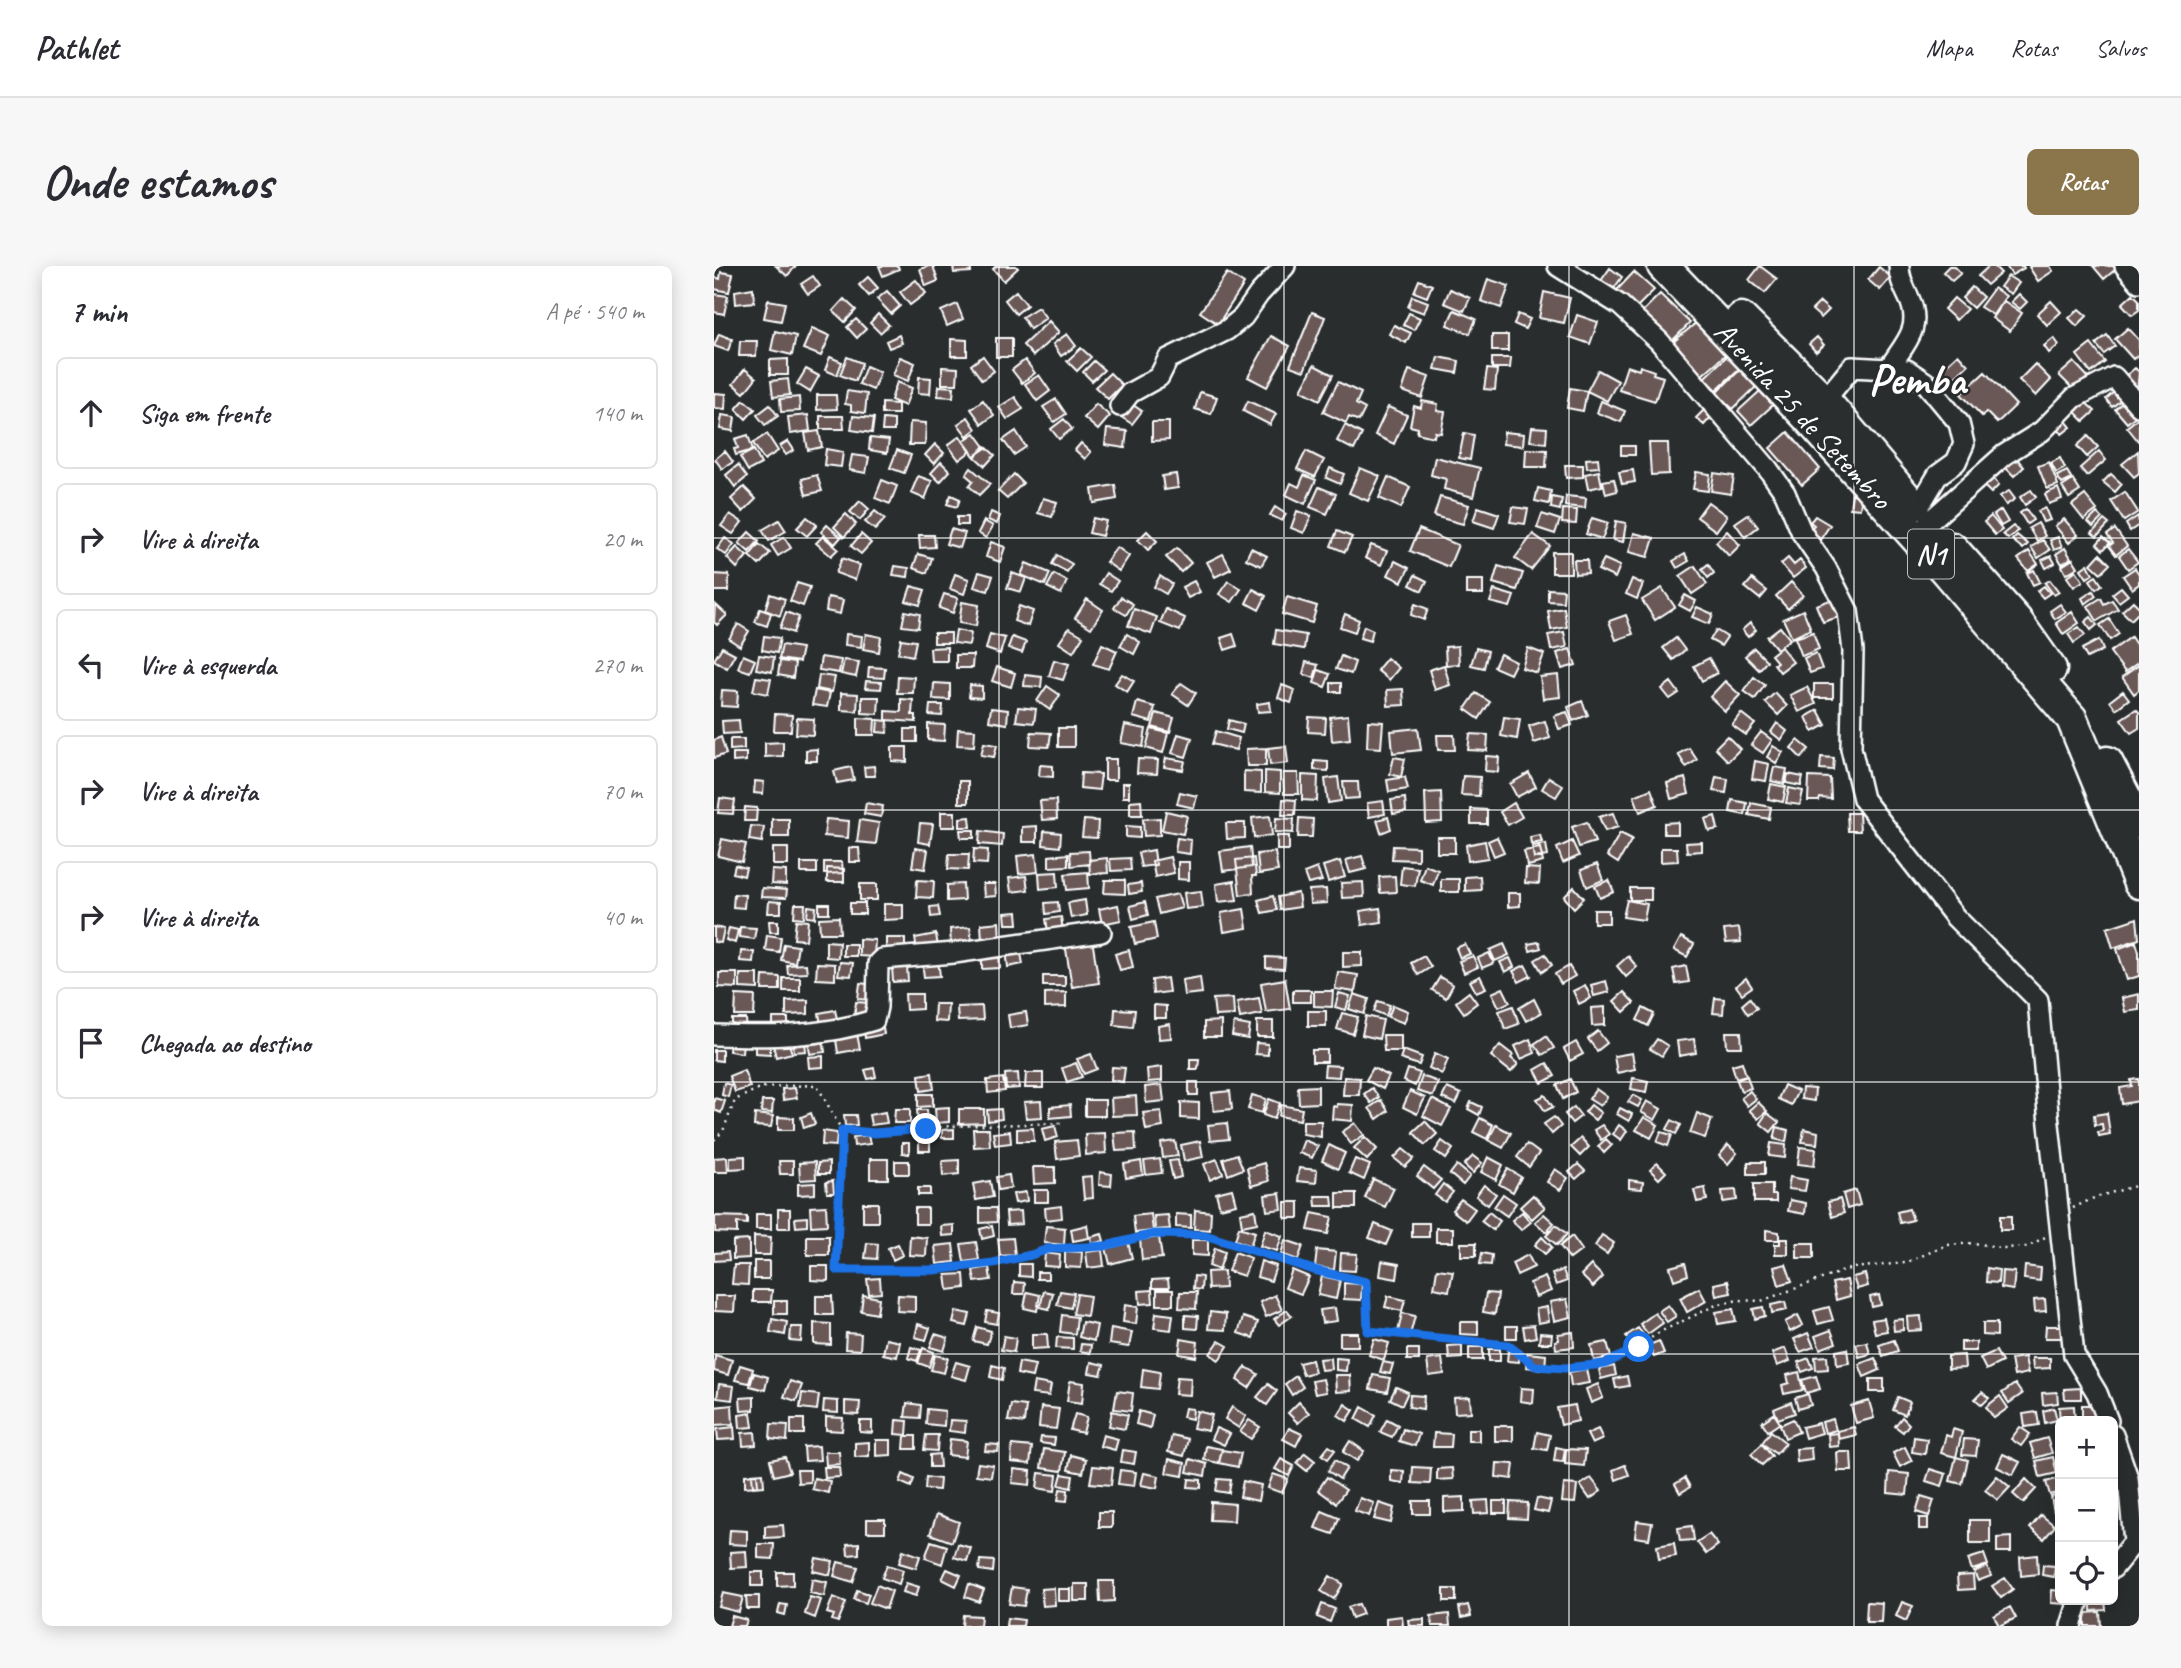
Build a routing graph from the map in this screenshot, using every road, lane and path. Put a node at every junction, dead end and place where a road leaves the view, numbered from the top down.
1 (1285, 266) edge
2 (1558, 266) edge
3 (1663, 266) edge
4 (1689, 266) edge
5 (1899, 266) edge
6 (2125, 266) edge
7 (2139, 282) edge
8 (1889, 368) junction
9 (1120, 406) dead end
10 (2139, 407) edge
11 (1816, 409) junction
12 (1923, 516) junction
13 (2139, 823) edge
14 (2139, 883) edge
15 (1101, 932) dead end
16 (714, 1035) edge
17 (1061, 1123) dead end
18 (842, 1130) junction
19 (714, 1140) edge
20 (2139, 1185) edge
21 (2066, 1212) dead end
22 (2051, 1235) dead end
23 (2106, 1416) edge
24 (2118, 1449) edge
25 (2137, 1543) edge
26 (2118, 1563) edge
27 (2077, 1605) edge
28 (2071, 1626) edge

1 - 9 street
2 - 23 street
3 - 11 highway, Avenida 25 de Setembro / N1
4 - 11 highway, Avenida 25 de Setembro / N1
5 - 8 street
6 - 7 street
8 - 11 street
8 - 12 street
10 - 12 street
11 - 12 highway, Avenida 25 de Setembro / N1
11 - 14 highway, Avenida 25 de Setembro / N1
12 - 13 highway, Avenida 25 de Setembro / N1
15 - 16 street
17 - 18 path
18 - 19 path
18 - 22 path
20 - 21 path
24 - 25 street
25 - 26 street
27 - 28 street

